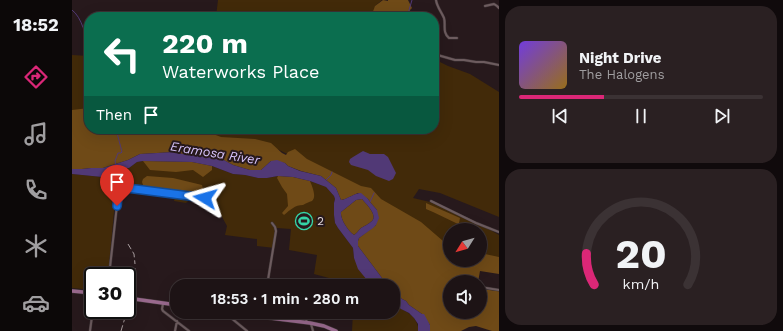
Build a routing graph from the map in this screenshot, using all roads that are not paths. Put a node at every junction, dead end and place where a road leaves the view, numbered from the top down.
1 (436, 0) edge
2 (485, 6) dead end
3 (499, 8) edge
4 (457, 38) dead end
5 (439, 55) edge
6 (499, 65) edge
7 (205, 198) dead end
8 (431, 202) dead end
9 (272, 224) dead end
10 (499, 232) edge
11 (110, 267) edge
12 (269, 279) edge
13 (487, 288) edge
14 (499, 290) edge
15 (72, 291) edge
16 (84, 293) edge
17 (136, 300) edge
18 (163, 304) junction
19 (170, 304) edge
20 (92, 319) edge
21 (232, 319) edge
22 (289, 319) edge
23 (177, 322) junction
24 (308, 322) junction
25 (90, 331) edge
26 (175, 331) edge
27 (189, 331) edge
28 (247, 331) edge
29 (313, 331) edge
30 (336, 331) edge

1 - 4 street
2 - 3 street
5 - 6 street
7 - 11 street
8 - 10 street
9 - 12 street
13 - 14 street
15 - 16 main road
17 - 18 main road
18 - 19 main road
18 - 23 street
20 - 25 street
21 - 28 street
22 - 24 main road
23 - 26 street
23 - 27 street
24 - 29 street
24 - 30 main road

